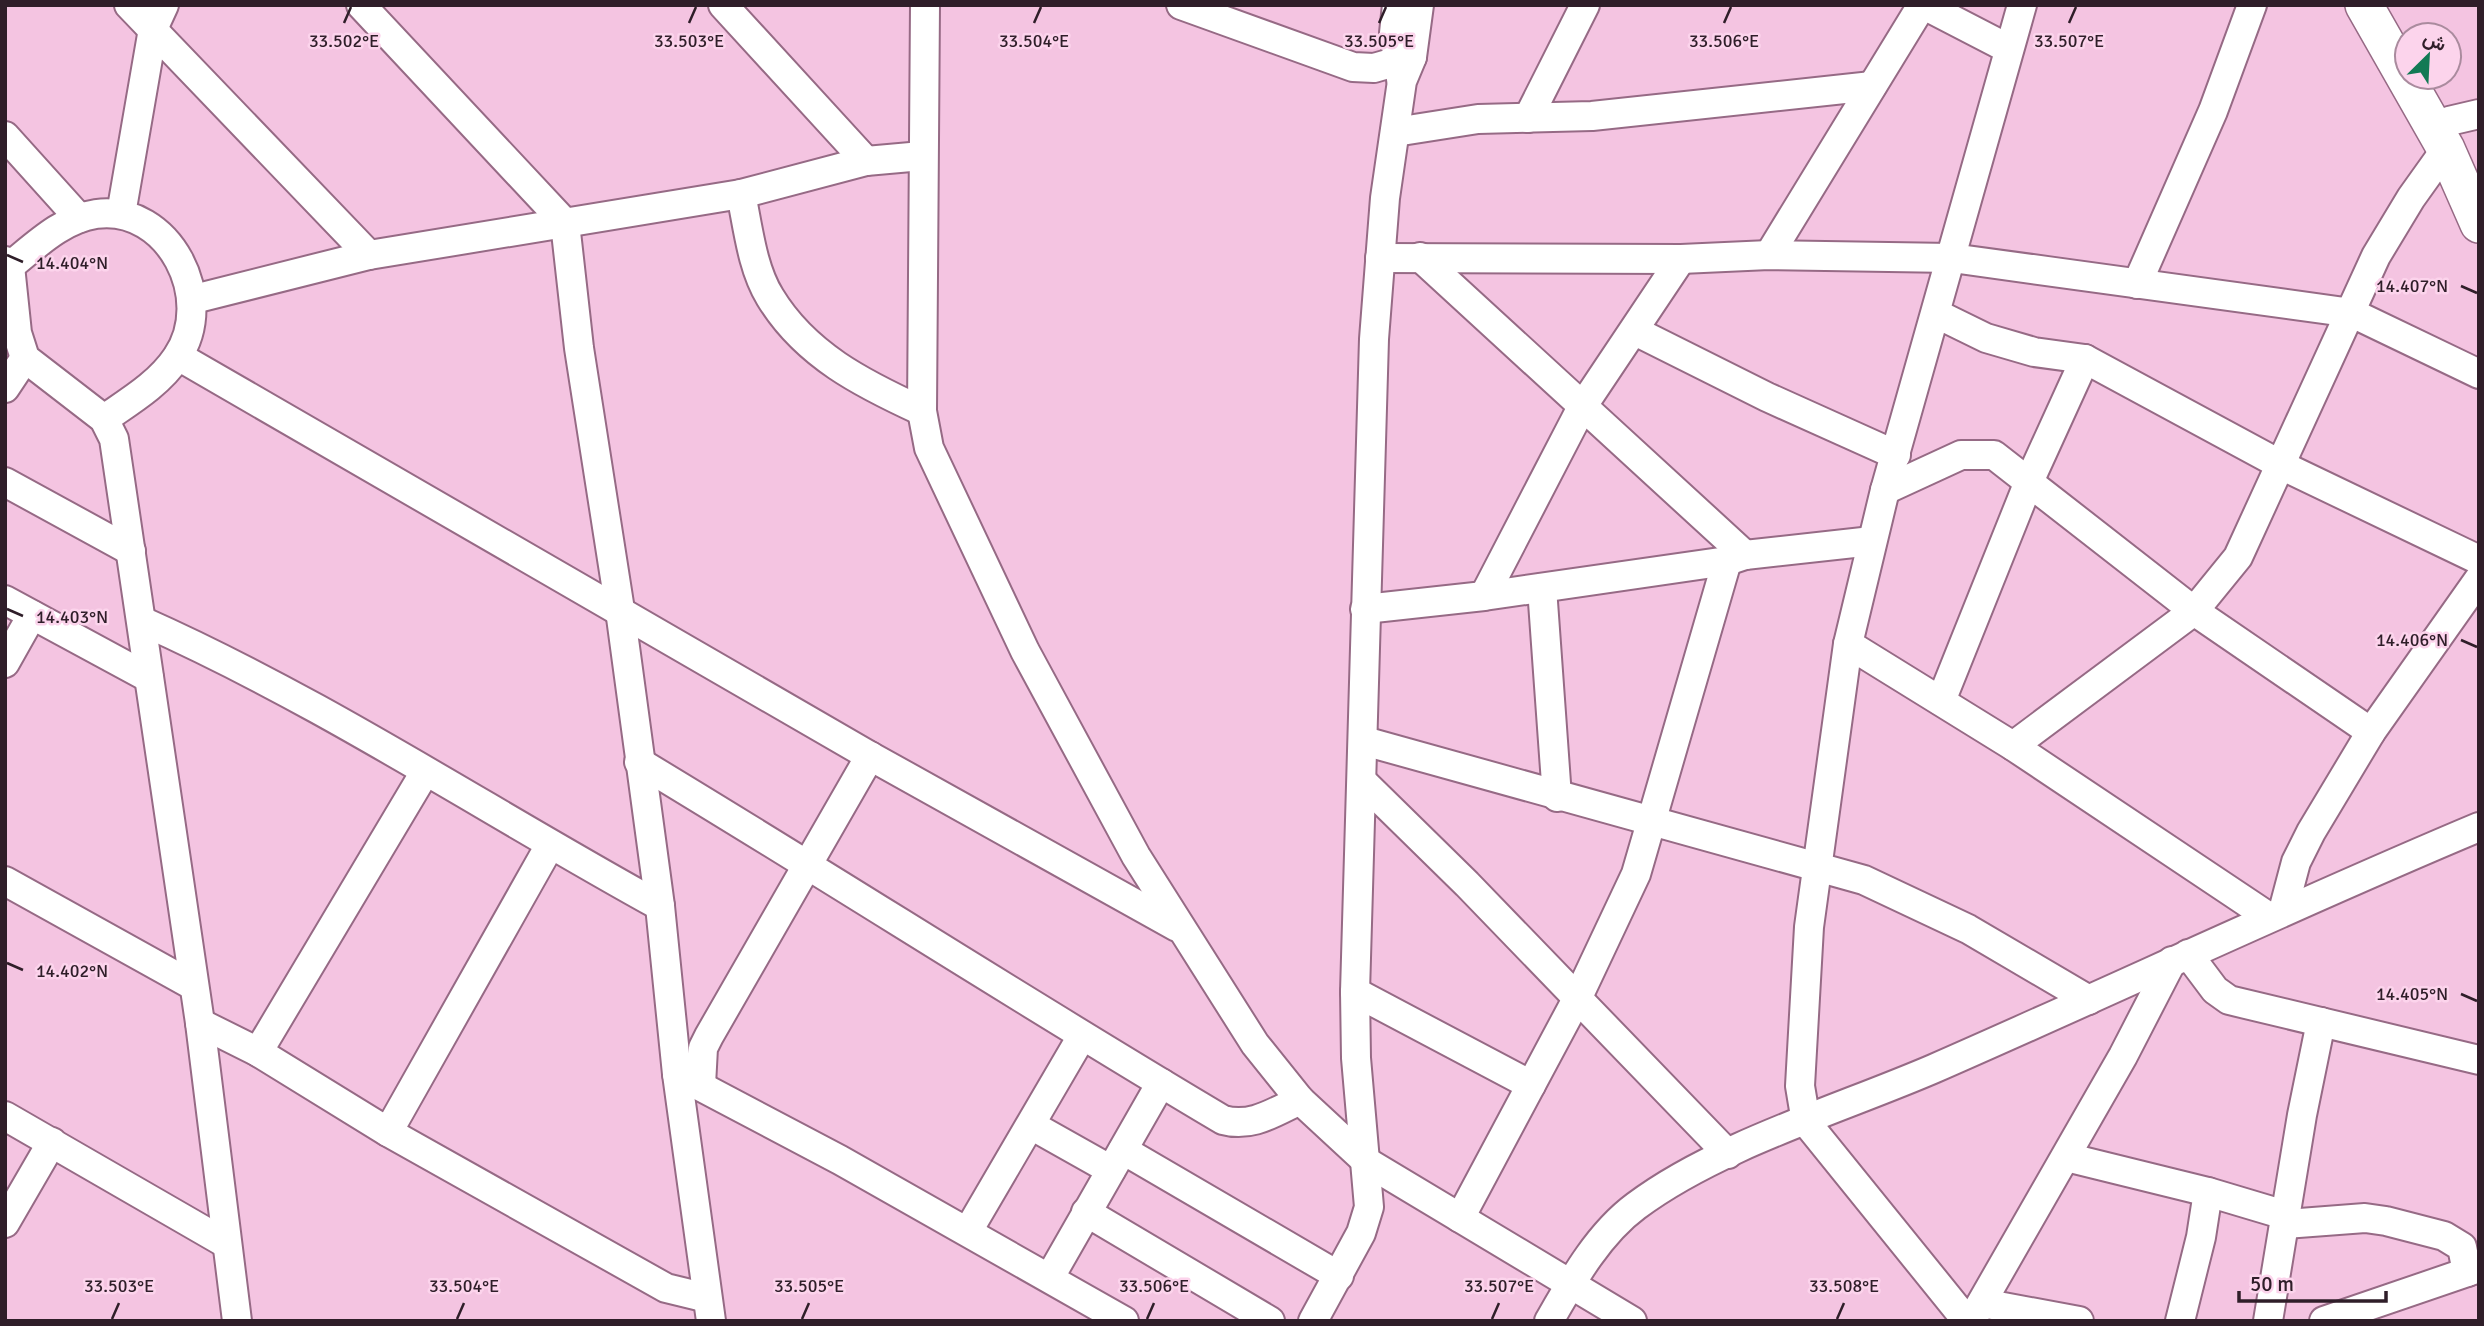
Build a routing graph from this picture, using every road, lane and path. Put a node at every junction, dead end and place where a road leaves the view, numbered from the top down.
1 (129, 5) edge
2 (361, 5) edge
3 (723, 5) edge
4 (925, 5) edge
5 (1181, 5) edge
6 (1397, 5) edge
7 (1419, 5) edge
8 (1585, 5) edge
9 (1923, 5) edge
10 (2022, 5) edge
11 (2252, 5) edge
12 (2364, 5) edge
13 (2384, 5) edge
14 (158, 17) edge
15 (2393, 21) edge
16 (2009, 49) junction
17 (1404, 67) junction
18 (1872, 86) junction
19 (2435, 91) edge
20 (1528, 118) junction
21 (2458, 128) edge
22 (1395, 132) junction
23 (5, 136) edge
24 (922, 156) junction
25 (866, 161) junction
26 (2479, 184) edge
27 (741, 194) junction
28 (121, 214) junction
29 (79, 218) junction
30 (565, 223) junction
31 (2479, 224) edge
32 (369, 255) junction
33 (1769, 255) junction
34 (1420, 257) junction
35 (1380, 258) junction
36 (1952, 258) junction
37 (1681, 259) junction
38 (8, 264) edge
39 (2137, 284) junction
40 (194, 299) junction
41 (2352, 313) junction
42 (1937, 314) junction
43 (1635, 331) junction
44 (178, 356) junction
45 (24, 358) junction
46 (2085, 359) junction
47 (2479, 374) edge
48 (5, 388) edge
49 (1582, 407) junction
50 (922, 411) junction
51 (104, 419) junction
52 (1896, 455) junction
53 (2283, 466) junction
54 (5, 482) edge
55 (2028, 484) junction
56 (1885, 490) junction
57 (1872, 541) junction
58 (131, 551) junction
59 (1736, 558) junction
60 (2479, 561) edge
61 (2479, 579) edge
62 (1542, 588) junction
63 (1484, 596) junction
64 (5, 600) edge
65 (1365, 608) junction
66 (620, 610) junction
67 (2194, 611) junction
68 (32, 615) junction
69 (142, 621) junction
70 (1848, 644) junction
71 (5, 663) edge
72 (149, 678) junction
73 (1941, 701) junction
74 (2371, 732) junction
75 (1364, 741) junction
76 (2014, 746) junction
77 (870, 756) junction
78 (639, 762) junction
79 (425, 772) junction
80 (1364, 783) junction
81 (1557, 797) junction
82 (1652, 823) junction
83 (2479, 827) edge
84 (550, 845) junction
85 (807, 864) junction
86 (1817, 865) junction
87 (5, 881) edge
88 (660, 906) junction
89 (2276, 914) junction
90 (1180, 928) junction
91 (2180, 958) junction
92 (194, 986) junction
93 (1355, 992) junction
94 (1578, 997) junction
95 (2089, 1000) junction
96 (2321, 1022) junction
97 (200, 1023) junction
98 (1082, 1036) junction
99 (258, 1052) junction
100 (2479, 1060) edge
101 (689, 1079) junction
102 (1160, 1083) junction
103 (1531, 1085) junction
104 (1300, 1100) junction
105 (5, 1116) edge
106 (1806, 1122) junction
107 (1031, 1125) junction
108 (388, 1132) junction
109 (52, 1142) junction
110 (1728, 1154) junction
111 (2066, 1157) junction
112 (1117, 1160) junction
113 (1367, 1162) junction
114 (2208, 1192) junction
115 (1086, 1212) junction
116 (1460, 1218) junction
117 (2285, 1219) junction
118 (5, 1223) edge
119 (968, 1231) junction
120 (228, 1244) junction
121 (2473, 1270) edge
122 (1339, 1276) junction
123 (1050, 1277) junction
124 (1571, 1282) junction
125 (709, 1310) edge
126 (1973, 1315) edge
127 (240, 1319) edge
128 (1125, 1321) edge
129 (1270, 1321) edge
130 (1313, 1321) edge
131 (1549, 1321) edge
132 (1632, 1321) edge
133 (2079, 1321) edge
134 (2180, 1321) edge
135 (2268, 1321) edge
136 (2324, 1321) edge

1 - 14 street
2 - 30 street
3 - 25 street
4 - 24 street
5 - 17 street
6 - 17 street
7 - 17 street
8 - 20 street
9 - 16 street
9 - 18 street
10 - 16 street
11 - 39 street
12 - 21 main road
13 - 15 main road
14 - 28 street
14 - 32 street
16 - 36 street
17 - 22 street
18 - 20 street
18 - 33 street
19 - 21 main road
20 - 22 street
21 - 26 main road
21 - 31 main road
21 - 41 street
22 - 35 street
23 - 29 street
24 - 25 street
24 - 50 street
25 - 27 street
27 - 30 street
27 - 50 street
28 - 29 street
28 - 40 street
29 - 38 street
30 - 32 street
30 - 66 street
32 - 40 street
33 - 36 street
33 - 37 street
34 - 35 street
34 - 37 street
34 - 49 street
35 - 65 street
36 - 39 street
36 - 42 street
37 - 43 street
38 - 45 street
39 - 41 street
40 - 44 street
41 - 47 street
41 - 53 street
42 - 46 street
42 - 52 street
43 - 49 street
43 - 52 street
44 - 51 street
44 - 66 street
45 - 48 street
45 - 51 street
46 - 53 street
46 - 55 street
49 - 59 street
49 - 63 street
50 - 90 street
51 - 58 street
52 - 56 street
53 - 60 street
53 - 67 street
54 - 58 street
55 - 56 street
55 - 67 street
55 - 73 street
56 - 57 street
57 - 59 street
57 - 70 street
58 - 69 street
59 - 62 street
59 - 82 street
61 - 74 street
62 - 63 street
62 - 81 street
63 - 65 street
64 - 68 street
65 - 75 street
66 - 77 street
66 - 78 street
67 - 74 street
67 - 76 street
68 - 71 street
68 - 72 street
69 - 72 street
69 - 79 street
70 - 73 street
70 - 86 street
72 - 92 street
73 - 76 street
74 - 89 street
75 - 80 street
75 - 81 street
76 - 89 street
77 - 85 street
77 - 90 street
78 - 85 street
78 - 88 street
79 - 84 street
79 - 99 street
80 - 93 street
80 - 94 street
81 - 82 street
82 - 86 street
82 - 94 street
83 - 89 street
84 - 88 street
84 - 108 street
85 - 98 street
85 - 101 street
86 - 95 street
86 - 106 street
87 - 92 street
88 - 101 street
89 - 91 street
90 - 104 street
91 - 95 street
91 - 96 street
91 - 111 street
92 - 97 street
93 - 103 street
93 - 113 street
94 - 103 street
94 - 110 street
95 - 106 street
96 - 100 street
96 - 117 street
97 - 99 street
97 - 120 street
98 - 102 street
98 - 107 street
99 - 108 street
101 - 119 street
101 - 125 street
102 - 104 street
102 - 112 street
103 - 116 street
104 - 113 street
105 - 109 street
106 - 110 street
106 - 126 street
107 - 112 street
107 - 119 street
108 - 125 street
109 - 118 street
109 - 120 street
110 - 124 street
111 - 114 street
111 - 126 street
112 - 115 street
112 - 122 street
113 - 116 street
113 - 122 street
114 - 117 street
114 - 134 street
115 - 123 street
115 - 129 street
116 - 124 street
117 - 121 street
117 - 135 street
119 - 123 street
120 - 127 street
121 - 136 street
122 - 130 street
123 - 128 street
124 - 131 street
124 - 132 street
126 - 133 street

